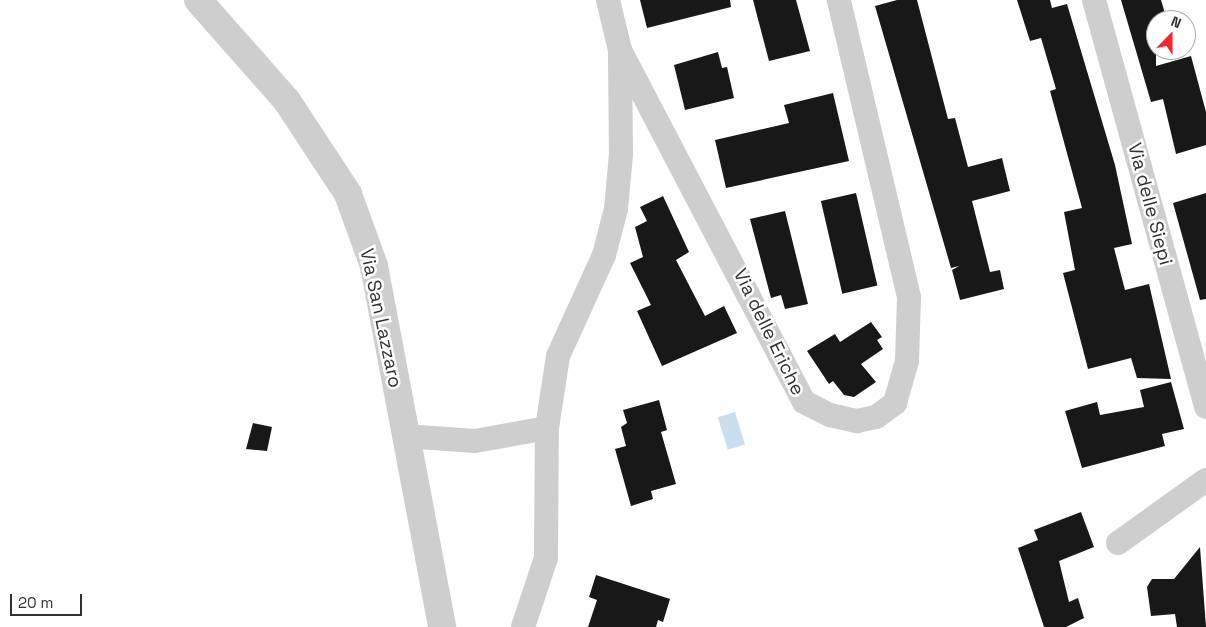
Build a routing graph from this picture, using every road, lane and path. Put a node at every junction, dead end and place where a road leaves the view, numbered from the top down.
1 (198, 0) edge
2 (608, 0) edge
3 (839, 0) edge
4 (1094, 0) edge
5 (620, 50) junction
6 (1206, 407) edge
7 (547, 428) junction
8 (405, 436) junction
9 (1206, 480) edge
10 (1118, 543) dead end
11 (442, 627) edge
12 (523, 627) edge

1 - 8 street, Via San Lazzaro
2 - 5 street
3 - 5 street, Via delle Eriche
4 - 6 street, Via delle Siepi
5 - 7 street
7 - 8 street
7 - 12 street
8 - 11 street, Via San Lazzaro
9 - 10 street

